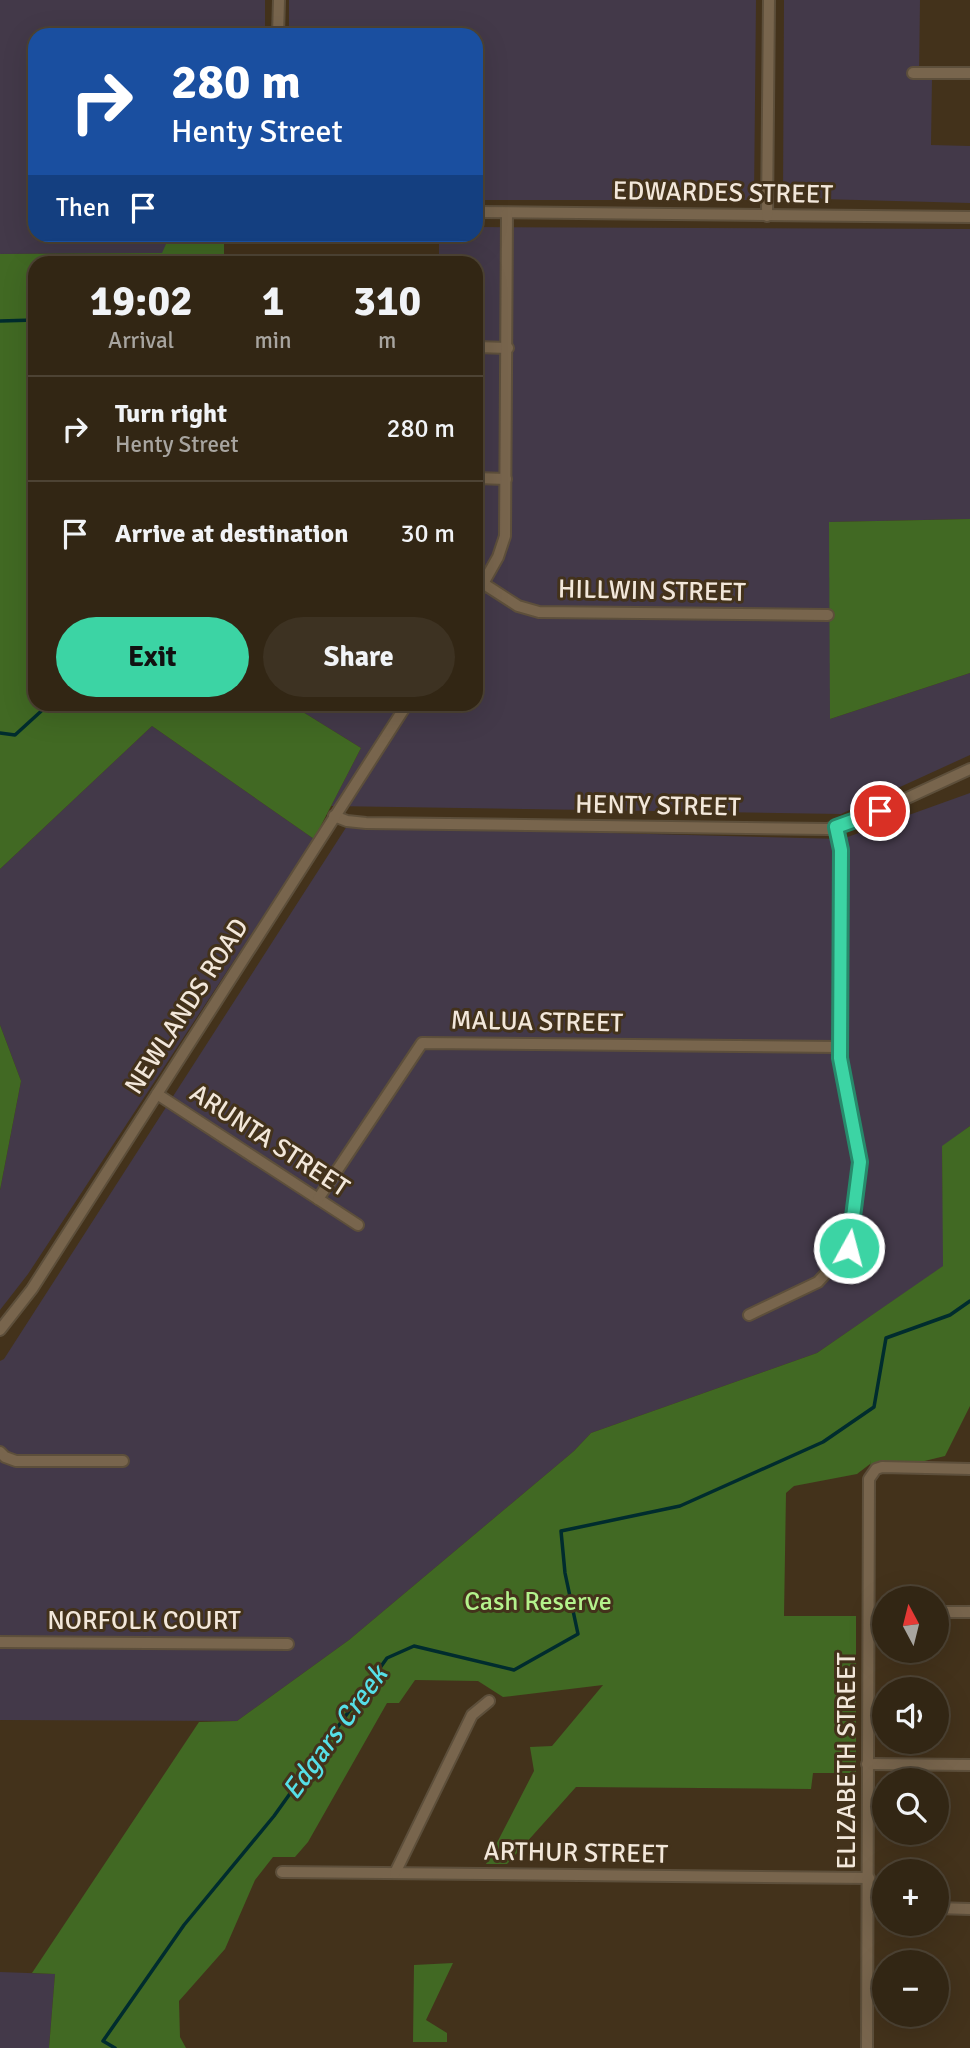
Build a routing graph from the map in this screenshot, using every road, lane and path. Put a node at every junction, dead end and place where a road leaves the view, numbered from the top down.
1 (279, 0) edge
2 (768, 0) edge
3 (278, 28) edge
4 (913, 73) dead end
5 (970, 73) edge
6 (483, 212) edge
7 (508, 213) junction
8 (767, 216) junction
9 (970, 217) edge
10 (483, 347) edge
11 (508, 348) junction
12 (483, 478) edge
13 (506, 479) junction
14 (484, 584) joint
15 (828, 615) dead end
16 (402, 711) edge
17 (970, 769) edge
18 (334, 816) junction
19 (836, 827) junction
20 (839, 1047) junction
21 (157, 1094) junction
22 (318, 1199) junction
23 (358, 1225) dead end
24 (748, 1315) dead end
25 (0, 1330) edge
26 (0, 1452) edge
27 (122, 1461) dead end
28 (970, 1469) edge
29 (949, 1612) edge
30 (970, 1612) edge
31 (0, 1642) edge
32 (288, 1644) dead end
33 (489, 1701) dead end
34 (867, 1764) junction
35 (970, 1765) edge
36 (282, 1872) dead end
37 (395, 1873) junction
38 (869, 1878) junction
39 (868, 1908) junction
40 (872, 1908) edge
41 (949, 1908) edge
42 (970, 1909) edge
43 (867, 2048) edge

1 - 3 street
2 - 8 street
4 - 5 street
6 - 7 street, EDWARDES STREET
7 - 8 street, EDWARDES STREET
7 - 11 street
8 - 9 street, EDWARDES STREET
10 - 11 street
11 - 13 street
12 - 13 street
13 - 14 street
14 - 15 street, HILLWIN STREET
16 - 18 street, NEWLANDS ROAD
17 - 19 street, HENTY STREET
18 - 19 street, HENTY STREET
18 - 21 street, NEWLANDS ROAD
19 - 20 street
20 - 22 street, MALUA STREET
20 - 24 street
21 - 22 street, ARUNTA STREET
21 - 25 street, NEWLANDS ROAD
22 - 23 street, ARUNTA STREET
26 - 27 street
28 - 34 street, ELIZABETH STREET
29 - 30 street
31 - 32 street, NORFOLK COURT
33 - 37 street
34 - 35 street
34 - 38 street, ELIZABETH STREET
36 - 37 street, ARTHUR STREET
37 - 38 street, ARTHUR STREET
38 - 39 street, ELIZABETH STREET
39 - 40 street
39 - 43 street, ELIZABETH STREET
41 - 42 street

